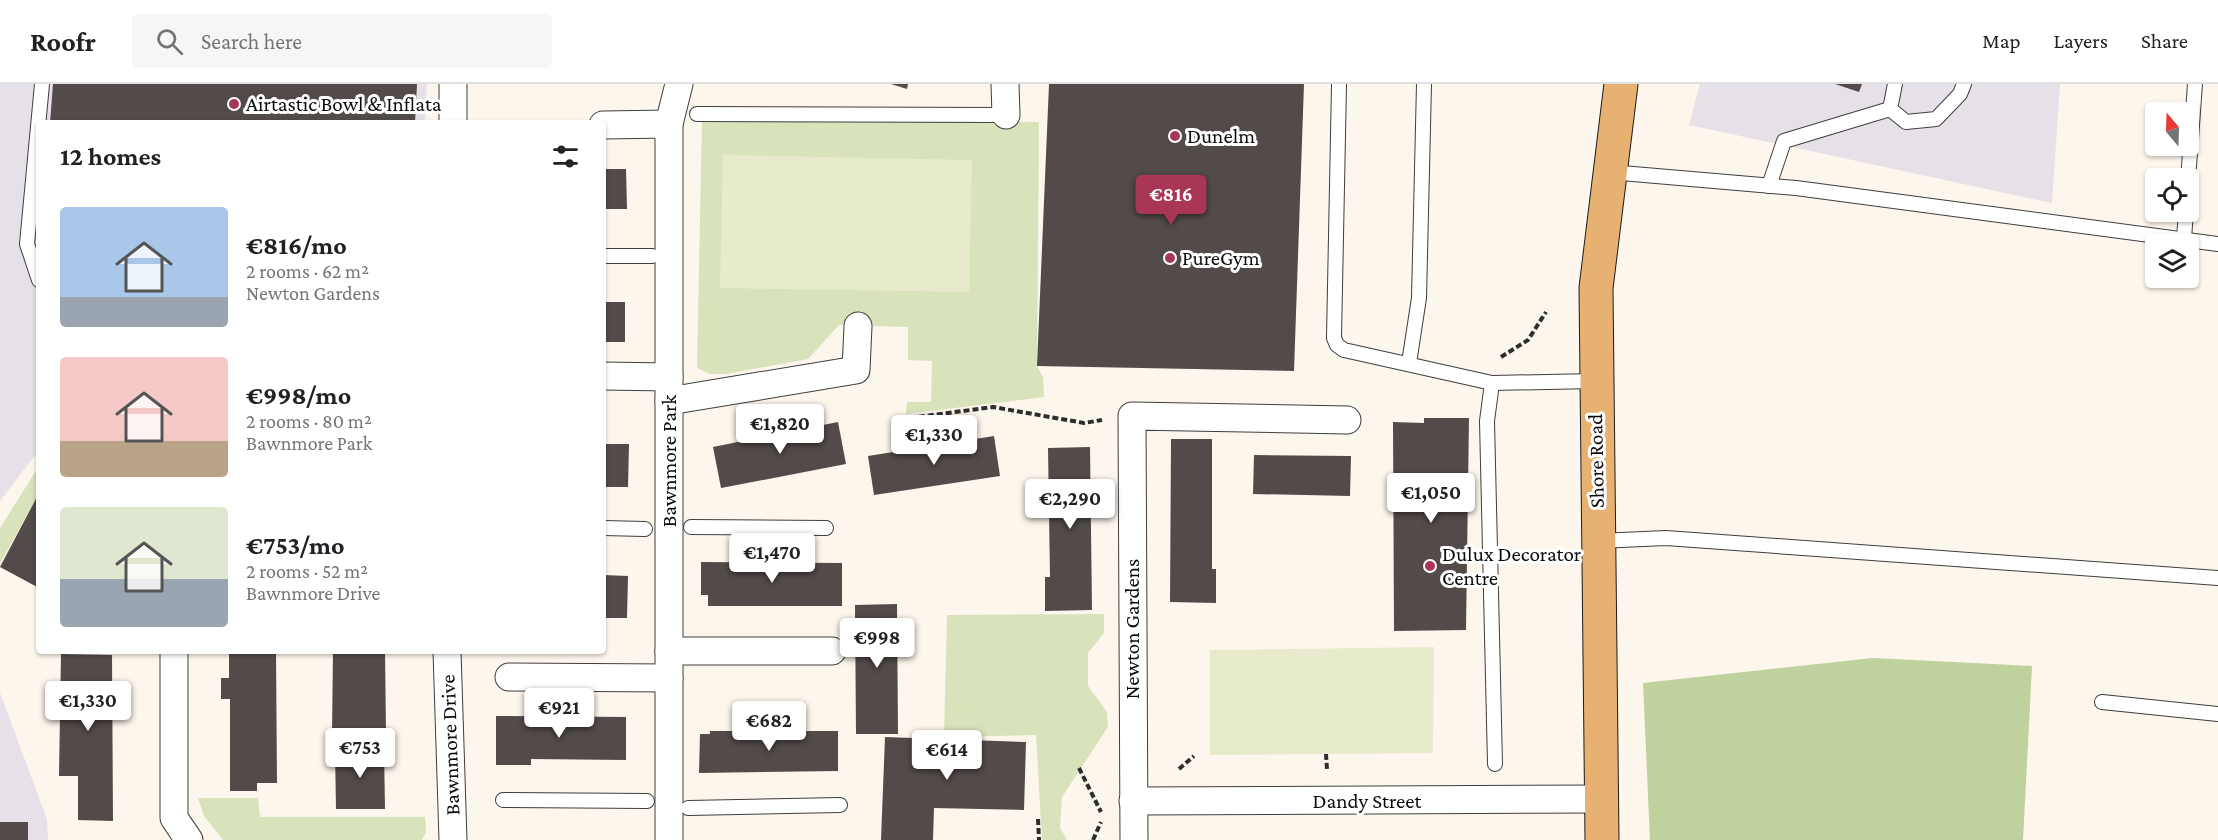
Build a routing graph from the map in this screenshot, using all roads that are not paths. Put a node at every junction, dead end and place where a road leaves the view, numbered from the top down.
1 (42, 84) edge
2 (453, 84) edge
3 (679, 84) edge
4 (1005, 84) edge
5 (1339, 84) edge
6 (1424, 84) edge
7 (1621, 84) edge
8 (1895, 84) edge
9 (1964, 84) edge
10 (2195, 84) edge
11 (1890, 109) junction
12 (697, 114) dead end
13 (1006, 115) joint
14 (39, 120) edge
15 (453, 120) edge
16 (669, 124) junction
17 (606, 125) edge
18 (36, 148) edge
19 (2189, 168) edge
20 (1610, 172) junction
21 (1769, 186) junction
22 (2152, 234) edge
23 (2199, 241) edge
24 (2218, 244) edge
25 (606, 256) edge
26 (652, 256) dead end
27 (36, 271) edge
28 (858, 326) dead end
29 (1409, 363) junction
30 (606, 377) edge
31 (1595, 381) junction
32 (1492, 383) junction
33 (669, 389) junction
34 (1347, 420) dead end
35 (691, 526) dead end
36 (606, 528) edge
37 (826, 528) dead end
38 (645, 529) dead end
39 (1598, 541) junction
40 (2218, 578) edge
41 (669, 651) junction
42 (832, 651) dead end
43 (174, 654) edge
44 (447, 654) edge
45 (509, 677) dead end
46 (669, 678) junction
47 (2102, 702) dead end
48 (2218, 714) edge
49 (1495, 764) dead end
50 (503, 800) dead end
51 (1600, 800) junction
52 (647, 801) dead end
53 (1134, 801) junction
54 (840, 805) dead end
55 (688, 808) dead end
56 (189, 840) edge
57 (453, 840) edge
58 (669, 840) edge
59 (1134, 840) edge
60 (1602, 840) edge

1 - 14 lane
2 - 15 street
3 - 16 street, Bawnmore Park
4 - 13 street
5 - 29 lane
6 - 29 lane
7 - 20 main road, Shore Road
8 - 11 lane
9 - 11 lane
10 - 19 lane
11 - 21 lane
12 - 13 lane
16 - 17 street
16 - 33 street, Bawnmore Park
18 - 27 lane
20 - 21 lane
20 - 31 main road, Shore Road
21 - 22 lane
23 - 24 lane
25 - 26 lane
28 - 33 street
29 - 32 lane
30 - 33 street
31 - 32 lane
31 - 39 main road, Shore Road
32 - 49 lane
33 - 41 street, Bawnmore Park
34 - 53 street, Newton Gardens
35 - 37 lane
36 - 38 lane
39 - 40 lane
39 - 51 main road, Shore Road
41 - 42 street
41 - 46 street, Bawnmore Park
43 - 56 street
44 - 57 street, Bawnmore Drive
45 - 46 street
46 - 58 street, Bawnmore Park
47 - 48 lane
50 - 52 lane
51 - 53 street, Dandy Street
51 - 60 main road, Shore Road
53 - 59 street, Newton Gardens
54 - 55 lane

